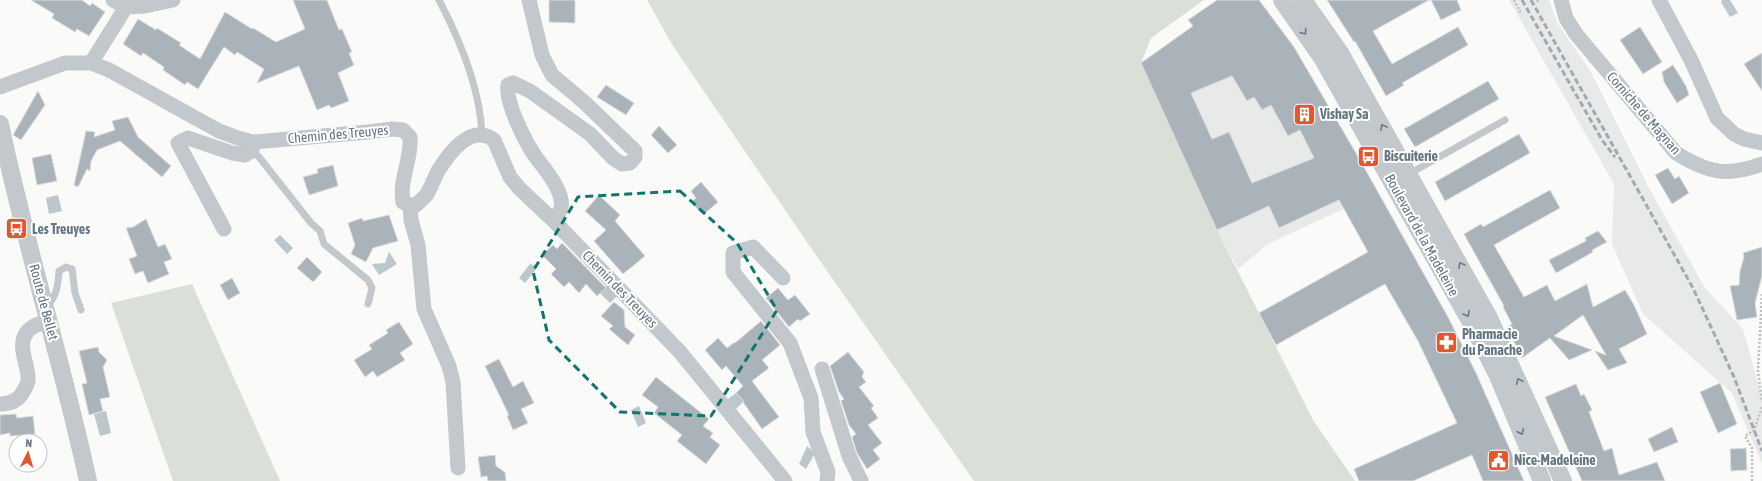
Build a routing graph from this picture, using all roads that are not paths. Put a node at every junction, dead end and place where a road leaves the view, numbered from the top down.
1 (173, 0) edge
2 (439, 0) edge
3 (529, 0) edge
4 (1282, 0) edge
5 (1303, 0) edge
6 (1561, 0) edge
7 (1659, 0) edge
8 (119, 4) edge
9 (91, 63) junction
10 (0, 87) edge
11 (1505, 120) dead end
12 (0, 124) edge
13 (482, 134) junction
14 (1762, 143) edge
15 (252, 146) junction
16 (1762, 164) edge
17 (5, 169) edge
18 (1401, 179) junction
19 (410, 205) junction
20 (554, 221) junction
21 (224, 229) dead end
22 (783, 278) dead end
23 (368, 304) dead end
24 (80, 310) dead end
25 (47, 315) junction
26 (822, 369) dead end
27 (0, 404) edge
28 (458, 468) dead end
29 (88, 481) edge
30 (785, 481) edge
31 (827, 481) edge
32 (861, 481) edge
33 (1542, 481) edge
34 (1563, 481) edge

1 - 8 street
2 - 13 lane
3 - 20 street
4 -> 18 street, Boulevard de la Madeleine
18 -> 5 street, Boulevard de la Madeleine
6 - 16 street, Corniche de Magnan
7 - 14 street
8 - 9 street
9 - 10 street, Chemin des Treuyes
9 - 15 street, Chemin des Treuyes
11 - 18 lane
12 - 17 street, Route de Bellet
13 - 19 street
13 - 20 street, Chemin des Treuyes
15 - 19 street, Chemin des Treuyes
15 - 21 street
15 - 23 lane
17 - 25 street, Route de Bellet
18 -> 33 street, Boulevard de la Madeleine
34 -> 18 street, Boulevard de la Madeleine
19 - 28 street
20 - 30 street, Chemin des Treuyes
22 - 31 street
24 - 25 lane
25 - 27 street
25 - 29 street, Route de Bellet
26 - 32 street

